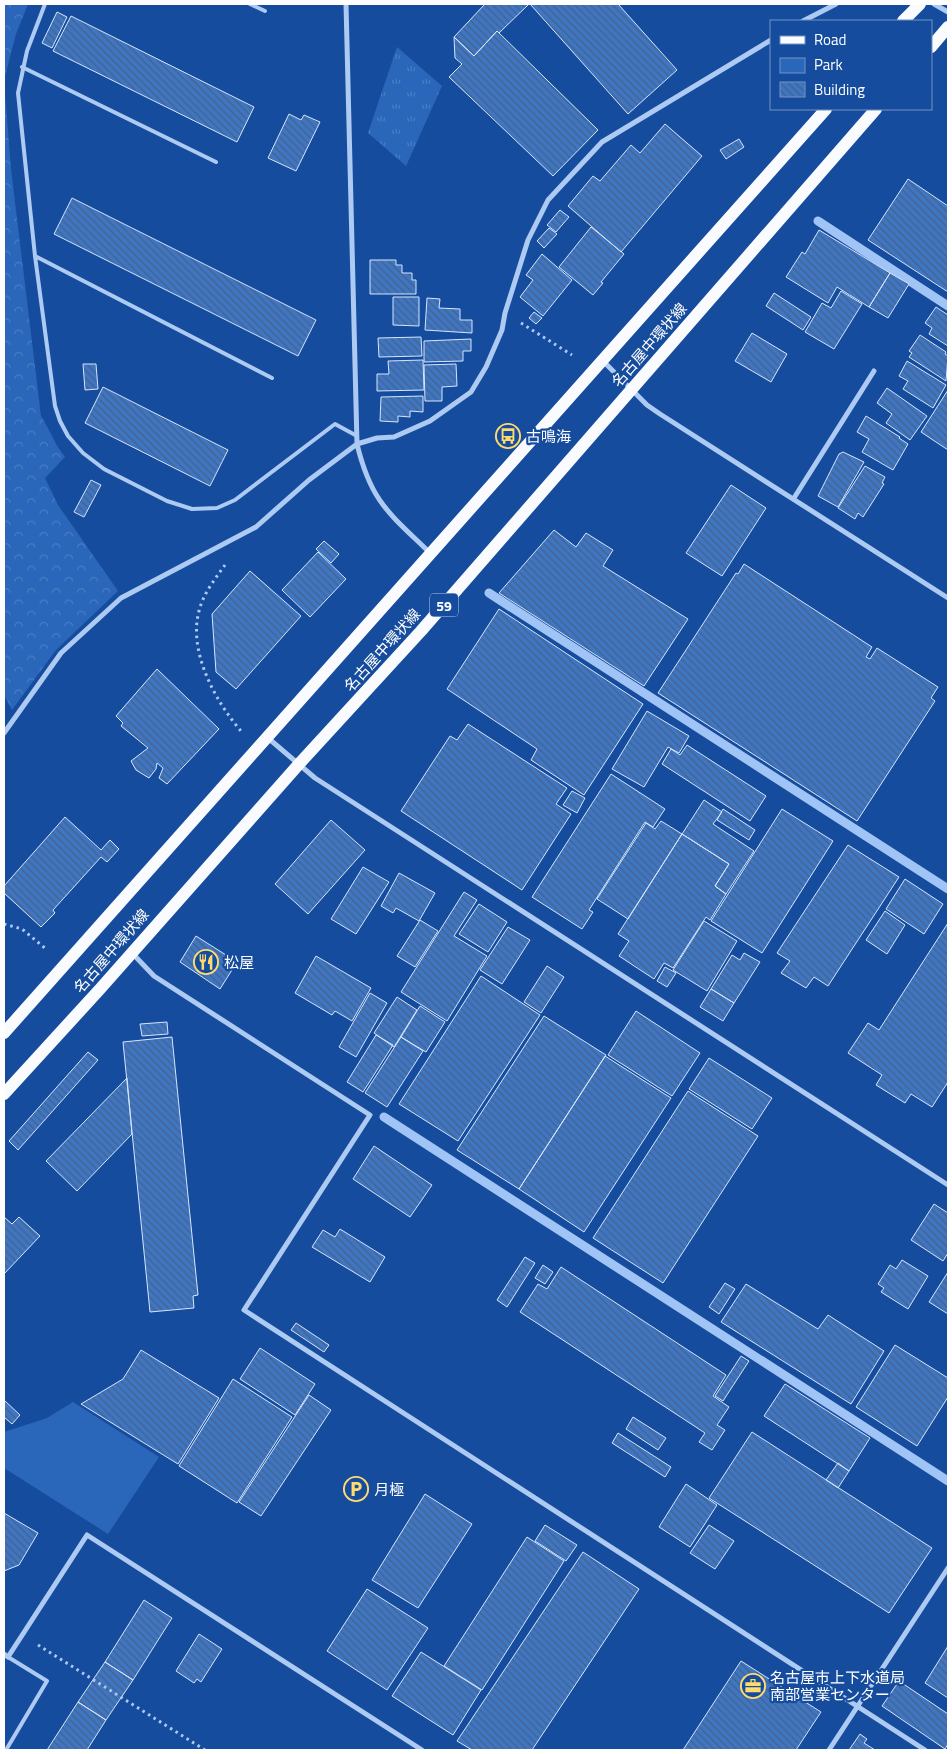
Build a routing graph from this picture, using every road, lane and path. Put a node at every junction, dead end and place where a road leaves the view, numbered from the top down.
1 (45, 4) edge
2 (250, 4) edge
3 (346, 4) edge
4 (836, 4) edge
5 (920, 4) edge
6 (934, 4) edge
7 (265, 11) dead end
8 (948, 12) edge
9 (805, 20) edge
10 (904, 20) edge
11 (948, 27) edge
12 (770, 41) edge
13 (932, 45) edge
14 (22, 67) junction
15 (825, 110) edge
16 (875, 110) edge
17 (216, 162) dead end
18 (36, 256) junction
19 (505, 313) junction
20 (572, 355) dead end
21 (603, 361) junction
22 (874, 370) dead end
23 (272, 378) dead end
24 (632, 389) junction
25 (357, 436) junction
26 (357, 444) junction
27 (794, 498) junction
28 (430, 553) junction
29 (226, 563) dead end
30 (948, 598) edge
31 (240, 730) dead end
32 (4, 733) edge
33 (267, 738) junction
34 (299, 764) junction
35 (4, 924) edge
36 (46, 949) dead end
37 (132, 952) junction
38 (4, 1033) edge
39 (4, 1094) edge
40 (948, 1185) edge
41 (948, 1568) edge
42 (38, 1645) dead end
43 (6, 1655) edge
44 (858, 1706) junction
45 (6, 1750) edge
46 (205, 1750) edge
47 (422, 1750) edge
48 (829, 1750) edge
49 (925, 1750) edge

1 - 14 lane
2 - 7 lane
3 - 25 street
4 - 9 street
5 - 10 main road
6 - 8 street
11 - 13 main road
12 - 19 street
14 - 17 lane
14 - 18 lane
15 - 21 main road, 名古屋中環状線
16 - 24 main road, 名古屋中環状線 / 59
18 - 23 lane
18 - 25 lane
19 - 20 path
19 - 26 street
21 - 24 street
21 - 28 main road, 名古屋中環状線
22 - 27 street
24 - 27 street
24 - 34 main road, 名古屋中環状線 / 59
25 - 26 street
26 - 28 street
26 - 32 street
27 - 30 street
28 - 33 main road, 名古屋中環状線
29 - 31 path
33 - 34 street
33 - 38 main road, 名古屋中環状線
34 - 37 main road, 名古屋中環状線 / 59
34 - 40 street
35 - 36 path
37 - 39 main road, 名古屋中環状線 / 59
37 - 44 street
41 - 44 street
42 - 46 path
43 - 45 lane
43 - 47 street
44 - 48 street
44 - 49 street

